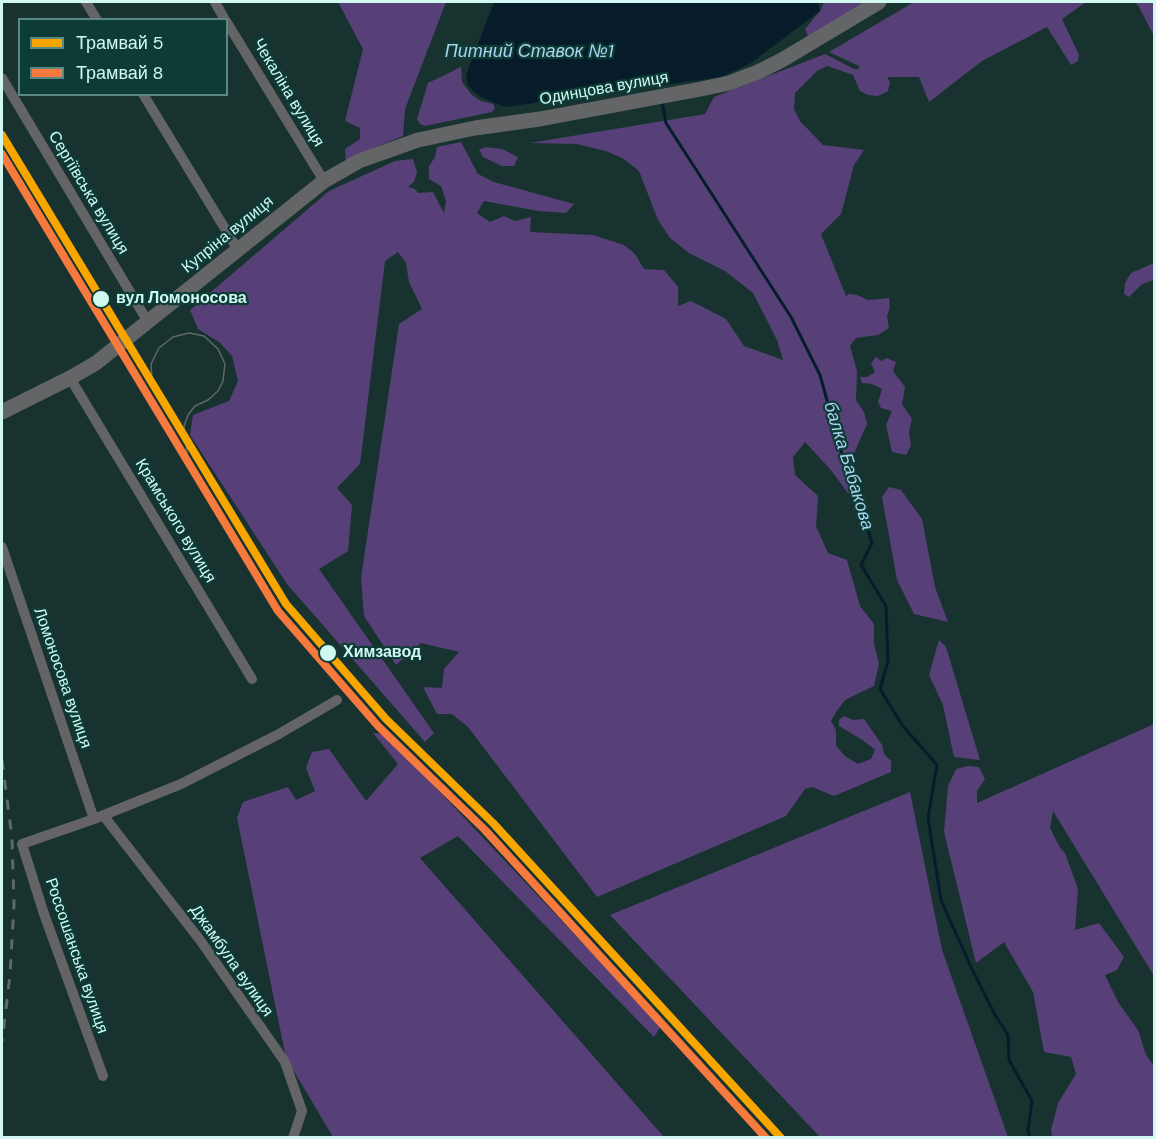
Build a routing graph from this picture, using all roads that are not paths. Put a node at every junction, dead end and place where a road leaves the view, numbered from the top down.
1 (86, 2) edge
2 (214, 2) edge
3 (879, 2) edge
4 (96, 18) edge
5 (225, 18) edge
6 (228, 23) edge
7 (2, 78) edge
8 (144, 96) edge
9 (324, 181) junction
10 (238, 250) junction
11 (148, 322) junction
12 (70, 378) junction
13 (2, 412) edge
14 (2, 547) edge
15 (252, 679) dead end
16 (337, 700) dead end
17 (99, 817) junction
18 (103, 1076) dead end
19 (293, 1137) edge

1 - 4 street
2 - 5 street, Чекаліна вулиця
3 - 9 main road, Одинцова вулиця
6 - 9 street, Чекаліна вулиця
7 - 11 street, Сергіївська вулиця
8 - 10 street
9 - 10 main road, Купріна вулиця
10 - 11 main road, Купріна вулиця
11 - 12 main road, Купріна вулиця
12 - 13 main road, Купріна вулиця
12 - 15 street, Крамського вулиця
14 - 17 street, Ломоносова вулиця
16 - 17 street
17 - 18 street, Россошанська вулиця
17 - 19 street, Джамбула вулиця

